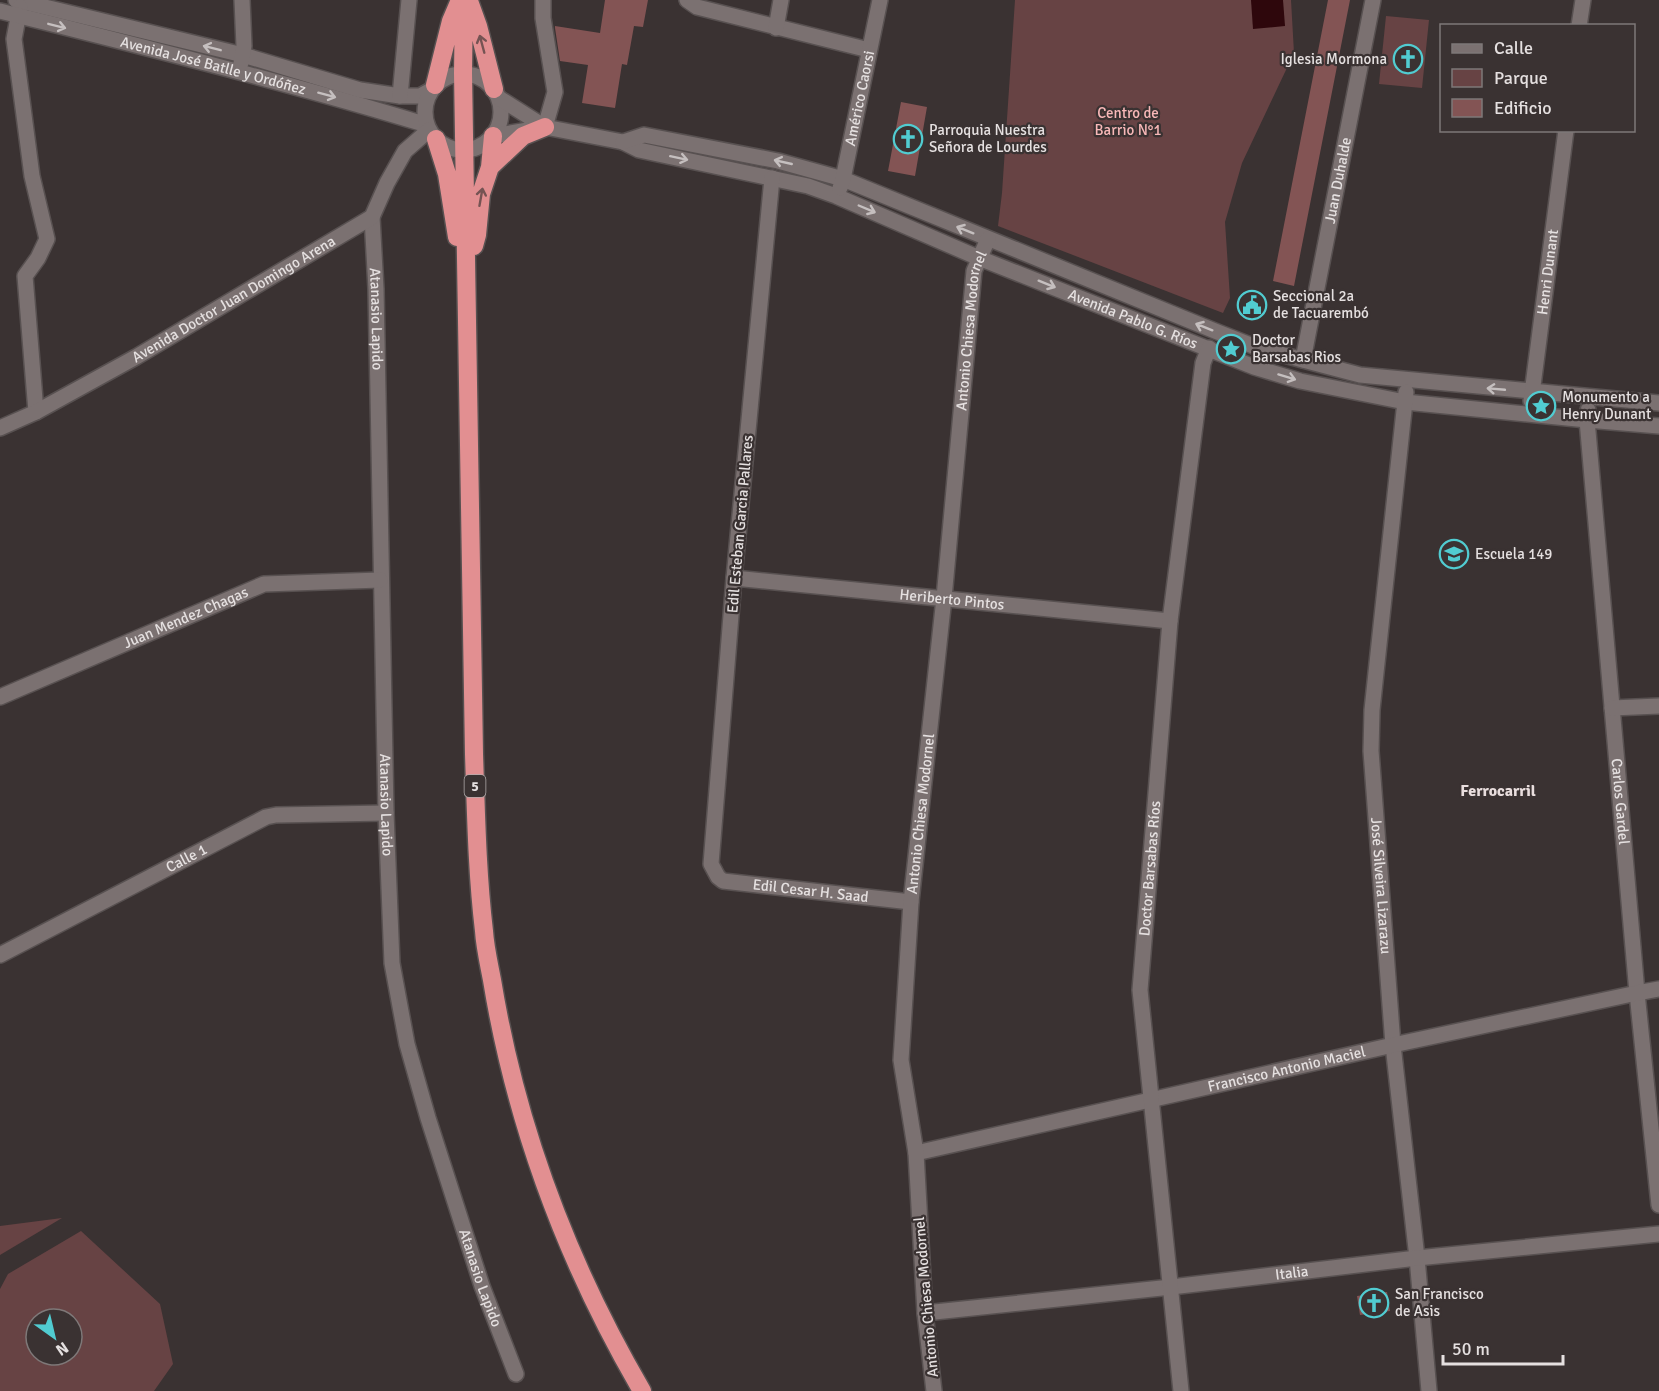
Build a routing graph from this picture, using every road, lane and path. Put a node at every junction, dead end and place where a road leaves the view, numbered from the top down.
1 (242, 0) edge
2 (409, 0) edge
3 (460, 0) edge
4 (467, 0) edge
5 (543, 0) edge
6 (687, 0) edge
7 (781, 0) edge
8 (880, 0) edge
9 (1373, 0) edge
10 (1583, 0) edge
11 (18, 6) edge
12 (0, 11) edge
13 (1579, 24) edge
14 (776, 28) junction
15 (869, 50) junction
16 (243, 56) junction
17 (238, 71) junction
18 (463, 74) junction
19 (433, 88) junction
20 (496, 94) junction
21 (400, 96) junction
22 (358, 97) junction
23 (545, 127) junction
24 (430, 131) junction
25 (1566, 132) edge
26 (493, 136) junction
27 (623, 142) junction
28 (465, 150) junction
29 (490, 167) junction
30 (772, 178) junction
31 (843, 179) junction
32 (836, 196) junction
33 (372, 217) junction
34 (988, 239) junction
35 (980, 258) junction
36 (466, 268) junction
37 (1209, 348) junction
38 (1303, 360) junction
39 (1407, 381) junction
40 (1532, 392) junction
41 (1590, 398) junction
42 (1405, 402) junction
43 (1659, 403) edge
44 (36, 412) junction
45 (1530, 414) junction
46 (1587, 420) junction
47 (1659, 426) edge
48 (0, 428) edge
49 (734, 578) junction
50 (380, 580) junction
51 (944, 598) junction
52 (1170, 621) junction
53 (0, 697) edge
54 (1659, 706) edge
55 (1612, 708) junction
56 (386, 813) junction
57 (713, 871) joint
58 (911, 902) junction
59 (0, 955) edge
60 (1659, 989) edge
61 (1636, 993) junction
62 (1394, 1045) junction
63 (1151, 1101) junction
64 (916, 1153) junction
65 (1659, 1205) edge
66 (1659, 1234) edge
67 (1417, 1258) junction
68 (1172, 1287) junction
69 (926, 1313) junction
70 (516, 1374) dead end
71 (642, 1391) edge
72 (934, 1391) edge
73 (1181, 1391) edge
74 (1429, 1391) edge

1 - 16 street
2 - 21 street
3 - 19 highway
4 - 18 highway, 5
20 -> 4 highway
5 - 23 street
6 - 14 street
7 - 14 street
8 - 15 street, Américo Caorsi
9 - 38 street, Juan Duhalde
10 - 13 street
11 - 12 street, Avenida José Batlle y Ordóñez
16 -> 11 street, Avenida José Batlle y Ordóñez
11 -> 17 street, Avenida José Batlle y Ordóñez
11 - 44 street
14 - 15 street
15 - 31 street, Américo Caorsi
16 - 17 street
16 - 22 street, Avenida José Batlle y Ordóñez
17 -> 22 street, Avenida José Batlle y Ordóñez
18 - 19 street, Avenida José Batlle y Ordóñez
18 - 20 street, Avenida Pablo G. Ríos
18 - 28 highway, 5
19 - 21 street, Avenida José Batlle y Ordóñez
19 - 24 street
20 - 23 street, Avenida Pablo G. Ríos
20 - 26 street
21 - 22 street, Avenida José Batlle y Ordóñez
22 - 24 street, Avenida José Batlle y Ordóñez
23 - 26 street, Avenida Pablo G. Ríos
23 - 27 street, Avenida Pablo G. Ríos
23 - 29 highway
24 - 28 street, Avenida José Batlle y Ordóñez
24 - 33 street
24 - 36 highway
25 - 40 street, Henri Dunant
26 - 28 street, Avenida Pablo G. Ríos
26 - 29 highway
27 -> 30 street, Avenida Pablo G. Ríos
31 -> 27 street, Avenida Pablo G. Ríos
28 - 36 highway, 5
36 -> 29 highway
30 - 32 street, Avenida Pablo G. Ríos
30 - 49 street, Edil Esteban Garcia Pallares
31 - 32 street, Américo Caorsi
34 -> 31 street, Avenida Pablo G. Ríos
32 -> 35 street, Avenida Pablo G. Ríos
33 - 44 street, Avenida Doctor Juan Domingo Arena
33 - 50 street, Atanasio Lapido
34 - 35 street, Antonio Chiesa Modornel
38 -> 34 street, Avenida Pablo G. Ríos
35 -> 37 street, Avenida Pablo G. Ríos
35 - 51 street, Antonio Chiesa Modornel
36 - 71 highway, 5
37 -> 42 street, Avenida Pablo G. Ríos
37 - 52 street, Doctor Barsabas Ríos
38 - 39 street, Avenida Pablo G. Ríos
40 -> 39 street, Avenida Pablo G. Ríos
39 - 42 street, José Silveira Lizarazu
40 - 41 street, Avenida Pablo G. Ríos
40 - 45 street, Henri Dunant
41 - 43 street, Avenida Pablo G. Ríos
41 - 46 street, Carlos Gardel
42 - 45 street, Avenida Pablo G. Ríos
42 - 62 street, José Silveira Lizarazu
44 - 48 street, Avenida Doctor Juan Domingo Arena
45 - 46 street, Avenida Pablo G. Ríos
46 - 47 street, Avenida Pablo G. Ríos
46 - 55 street, Carlos Gardel
49 - 51 street, Heriberto Pintos
49 - 57 street, Edil Esteban Garcia Pallares
50 - 53 street, Juan Mendez Chagas
50 - 56 street, Atanasio Lapido
51 - 52 street, Heriberto Pintos
51 - 58 street, Antonio Chiesa Modornel
52 - 63 street, Doctor Barsabas Ríos
54 - 55 street
55 - 61 street, Carlos Gardel
56 - 59 street, Calle 1
56 - 70 street, Atanasio Lapido
57 - 58 street, Edil Cesar H. Saad
58 - 64 street, Antonio Chiesa Modornel
60 - 61 street, Francisco Antonio Maciel
61 - 62 street, Francisco Antonio Maciel
61 - 65 street, Carlos Gardel
62 - 63 street, Francisco Antonio Maciel
62 - 67 street, José Silveira Lizarazu
63 - 64 street, Francisco Antonio Maciel
63 - 68 street, Doctor Barsabas Ríos
64 - 69 street, Antonio Chiesa Modornel
66 - 67 street, Italia
67 - 68 street, Italia
67 - 74 street, José Silveira Lizarazu
68 - 69 street, Italia
68 - 73 street, Doctor Barsabas Ríos
69 - 72 street, Antonio Chiesa Modornel

